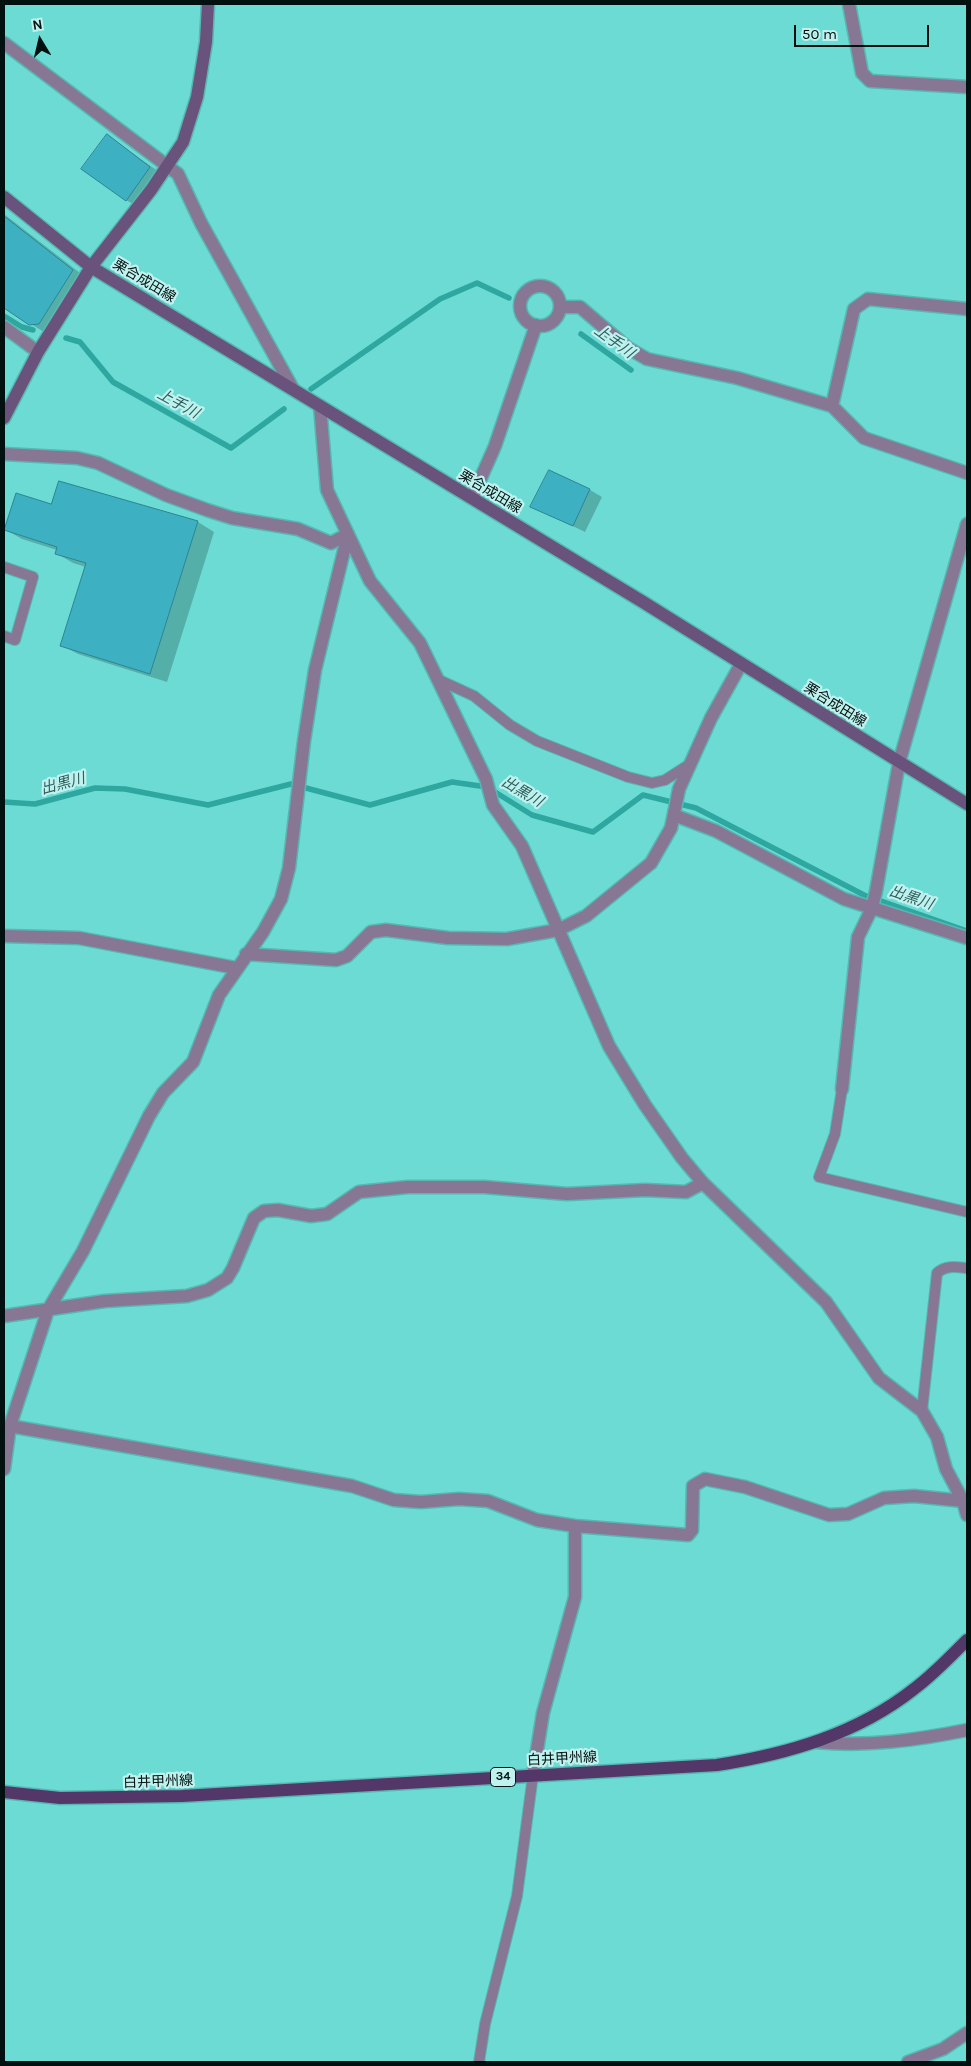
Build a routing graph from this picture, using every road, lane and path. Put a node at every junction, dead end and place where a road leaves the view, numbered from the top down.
1 (208, 4) edge
2 (849, 4) edge
3 (4, 42) edge
4 (967, 87) edge
5 (169, 165) junction
6 (4, 197) edge
7 (91, 267) junction
8 (560, 306) junction
9 (967, 309) edge
10 (536, 325) junction
11 (4, 327) edge
12 (38, 352) junction
13 (293, 389) junction
14 (320, 406) junction
15 (832, 406) junction
16 (4, 418) edge
17 (4, 454) edge
18 (967, 473) edge
19 (472, 498) junction
20 (967, 524) edge
21 (348, 534) junction
22 (4, 567) edge
23 (4, 636) edge
24 (741, 664) junction
25 (437, 679) junction
26 (899, 763) junction
27 (690, 764) junction
28 (967, 804) edge
29 (674, 815) junction
30 (872, 908) junction
31 (558, 930) junction
32 (4, 936) edge
33 (967, 938) edge
34 (246, 954) junction
35 (236, 968) junction
36 (842, 1089) joint
37 (703, 1183) junction
38 (967, 1212) edge
39 (967, 1268) edge
40 (48, 1310) junction
41 (4, 1316) edge
42 (922, 1411) junction
43 (10, 1426) junction
44 (4, 1469) edge
45 (963, 1500) junction
46 (967, 1514) edge
47 (575, 1526) junction
48 (967, 1640) edge
49 (967, 1730) edge
50 (816, 1742) junction
51 (533, 1775) junction
52 (4, 1792) edge
53 (967, 2033) edge
54 (479, 2062) edge
55 (908, 2062) edge

1 - 5 main road
2 - 4 street
3 - 5 street
5 - 7 main road
5 - 13 street
6 - 7 main road, 栗合成田線
7 - 12 main road
7 - 13 main road, 栗合成田線
8 - 10 street
8 - 10 street
8 - 15 street
9 - 15 street
10 - 19 street
11 - 12 street
12 - 16 main road
13 - 14 main road, 栗合成田線
14 - 19 main road, 栗合成田線
14 - 21 street
15 - 18 street
17 - 21 street
19 - 24 main road, 栗合成田線
20 - 26 street
21 - 25 street
21 - 34 street
22 - 23 lane
24 - 26 main road, 栗合成田線
24 - 27 street
25 - 27 lane
25 - 31 street
26 - 28 main road, 栗合成田線
26 - 30 street
27 - 29 street
29 - 30 street
29 - 31 street
30 - 33 street
30 - 36 street
31 - 34 street
31 - 37 street
32 - 35 street
34 - 35 street
35 - 40 street
36 - 38 lane
37 - 40 street
37 - 42 street
39 - 42 lane
40 - 41 street
40 - 43 street
42 - 45 street
43 - 44 street
43 - 47 street
45 - 46 street
45 - 47 street
47 - 51 street
48 - 50 main road, 白井甲州線 / 34
49 - 50 street
50 - 51 main road, 白井甲州線 / 34
51 - 52 main road, 白井甲州線 / 34
51 - 54 lane
53 - 55 street

